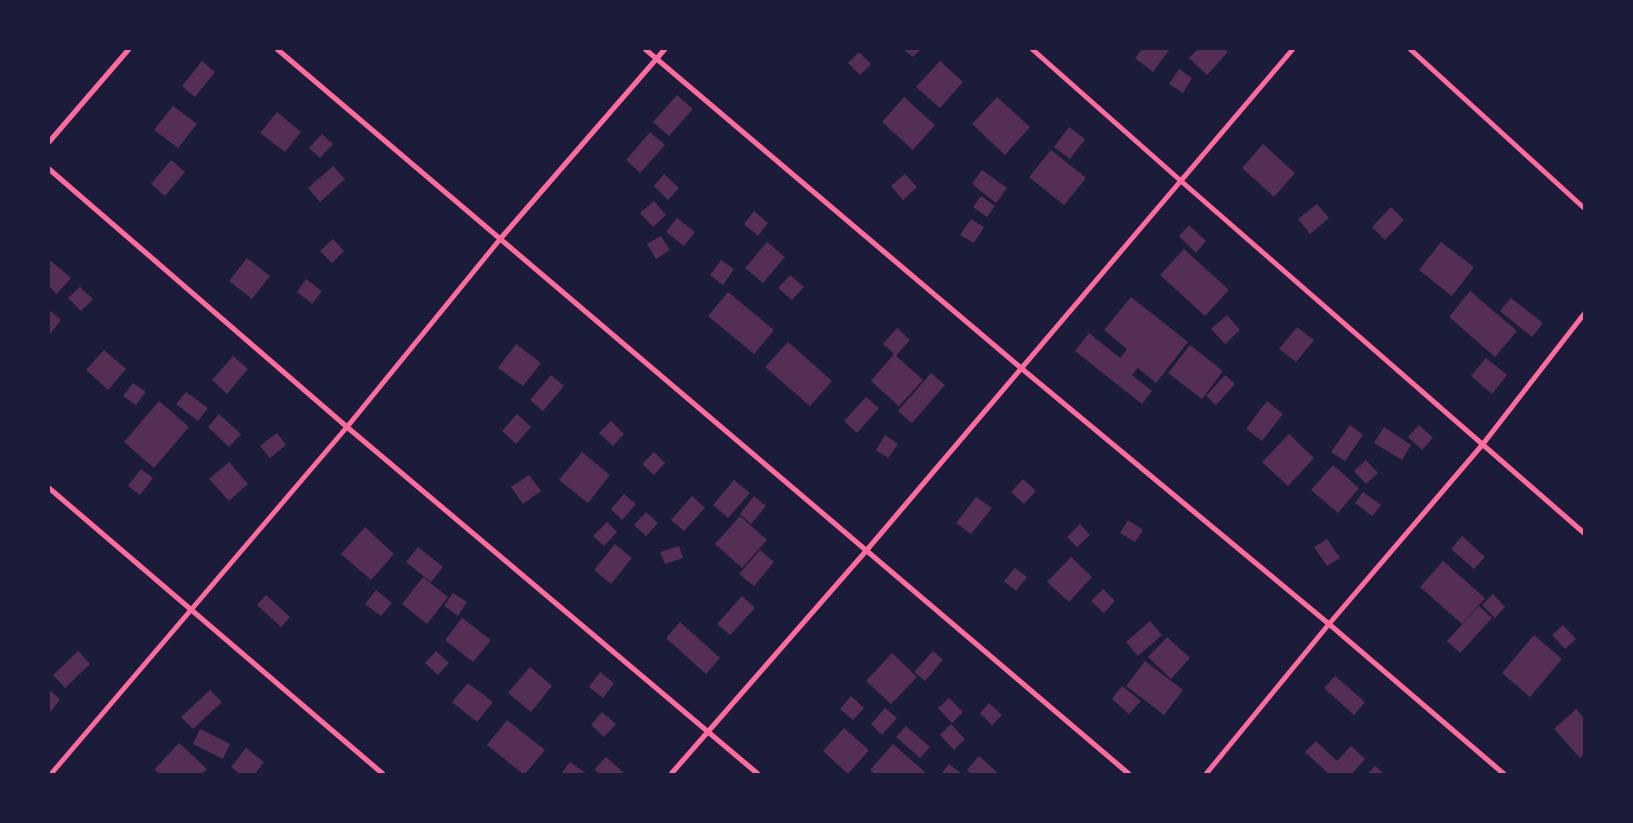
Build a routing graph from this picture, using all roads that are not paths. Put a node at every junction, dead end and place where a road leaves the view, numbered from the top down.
1 (129, 49) edge
2 (277, 49) edge
3 (645, 49) edge
4 (665, 49) edge
5 (1032, 49) edge
6 (1293, 49) edge
7 (1410, 49) edge
8 (657, 58) junction
9 (49, 142) edge
10 (49, 169) edge
11 (1181, 181) junction
12 (1584, 208) edge
13 (501, 238) junction
14 (1584, 314) edge
15 (1021, 368) junction
16 (347, 428) junction
17 (1483, 444) junction
18 (49, 488) edge
19 (1584, 533) edge
20 (866, 551) junction
21 (191, 610) junction
22 (1329, 624) junction
23 (707, 733) junction
24 (51, 774) edge
25 (383, 774) edge
26 (672, 774) edge
27 (758, 774) edge
28 (1129, 774) edge
29 (1206, 774) edge
30 (1504, 774) edge

1 - 9 street
2 - 13 street
3 - 8 street
4 - 8 street
5 - 11 street
6 - 11 street
7 - 12 street
8 - 13 street
8 - 15 street
10 - 16 street
11 - 15 street
11 - 17 street
13 - 16 street
13 - 20 street
14 - 17 street
15 - 20 street
15 - 22 street
16 - 21 street
16 - 23 street
17 - 19 street
17 - 22 street
18 - 21 street
20 - 23 street
20 - 28 street
21 - 24 street
21 - 25 street
22 - 29 street
22 - 30 street
23 - 26 street
23 - 27 street

